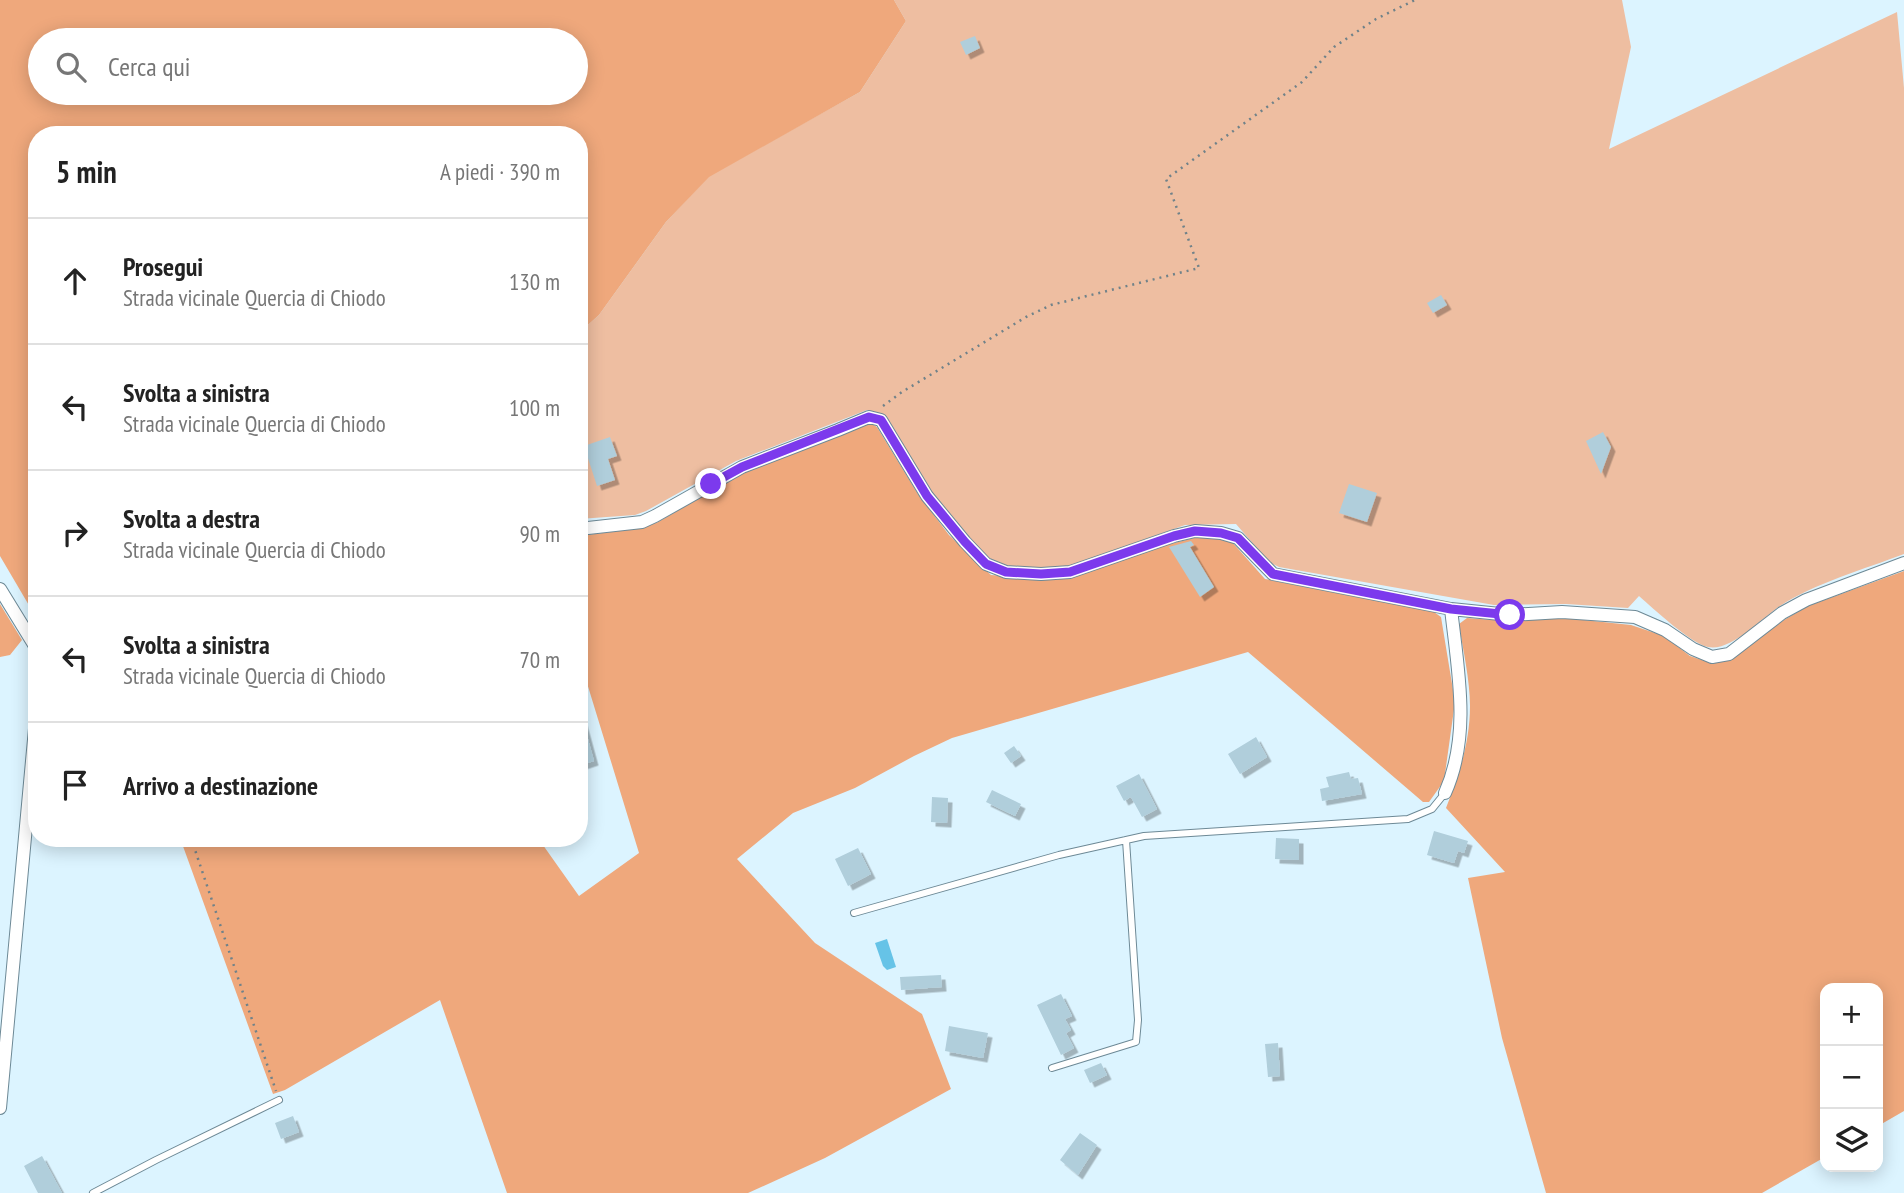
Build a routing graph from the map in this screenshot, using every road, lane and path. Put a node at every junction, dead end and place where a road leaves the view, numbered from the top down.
1 (1415, 0) edge
2 (869, 417) junction
3 (588, 528) edge
4 (1904, 564) edge
5 (0, 589) edge
6 (1451, 609) junction
7 (28, 635) edge
8 (1445, 793) joint
9 (28, 805) edge
10 (1126, 840) junction
11 (194, 847) edge
12 (853, 913) dead end
13 (1052, 1068) dead end
14 (279, 1100) joint
15 (0, 1108) edge
16 (93, 1193) edge

1 - 2 path
2 - 3 street
2 - 6 street
4 - 6 street
5 - 7 street
6 - 8 street
8 - 10 lane
9 - 15 street
10 - 12 lane
10 - 13 lane
11 - 14 path
14 - 16 lane

